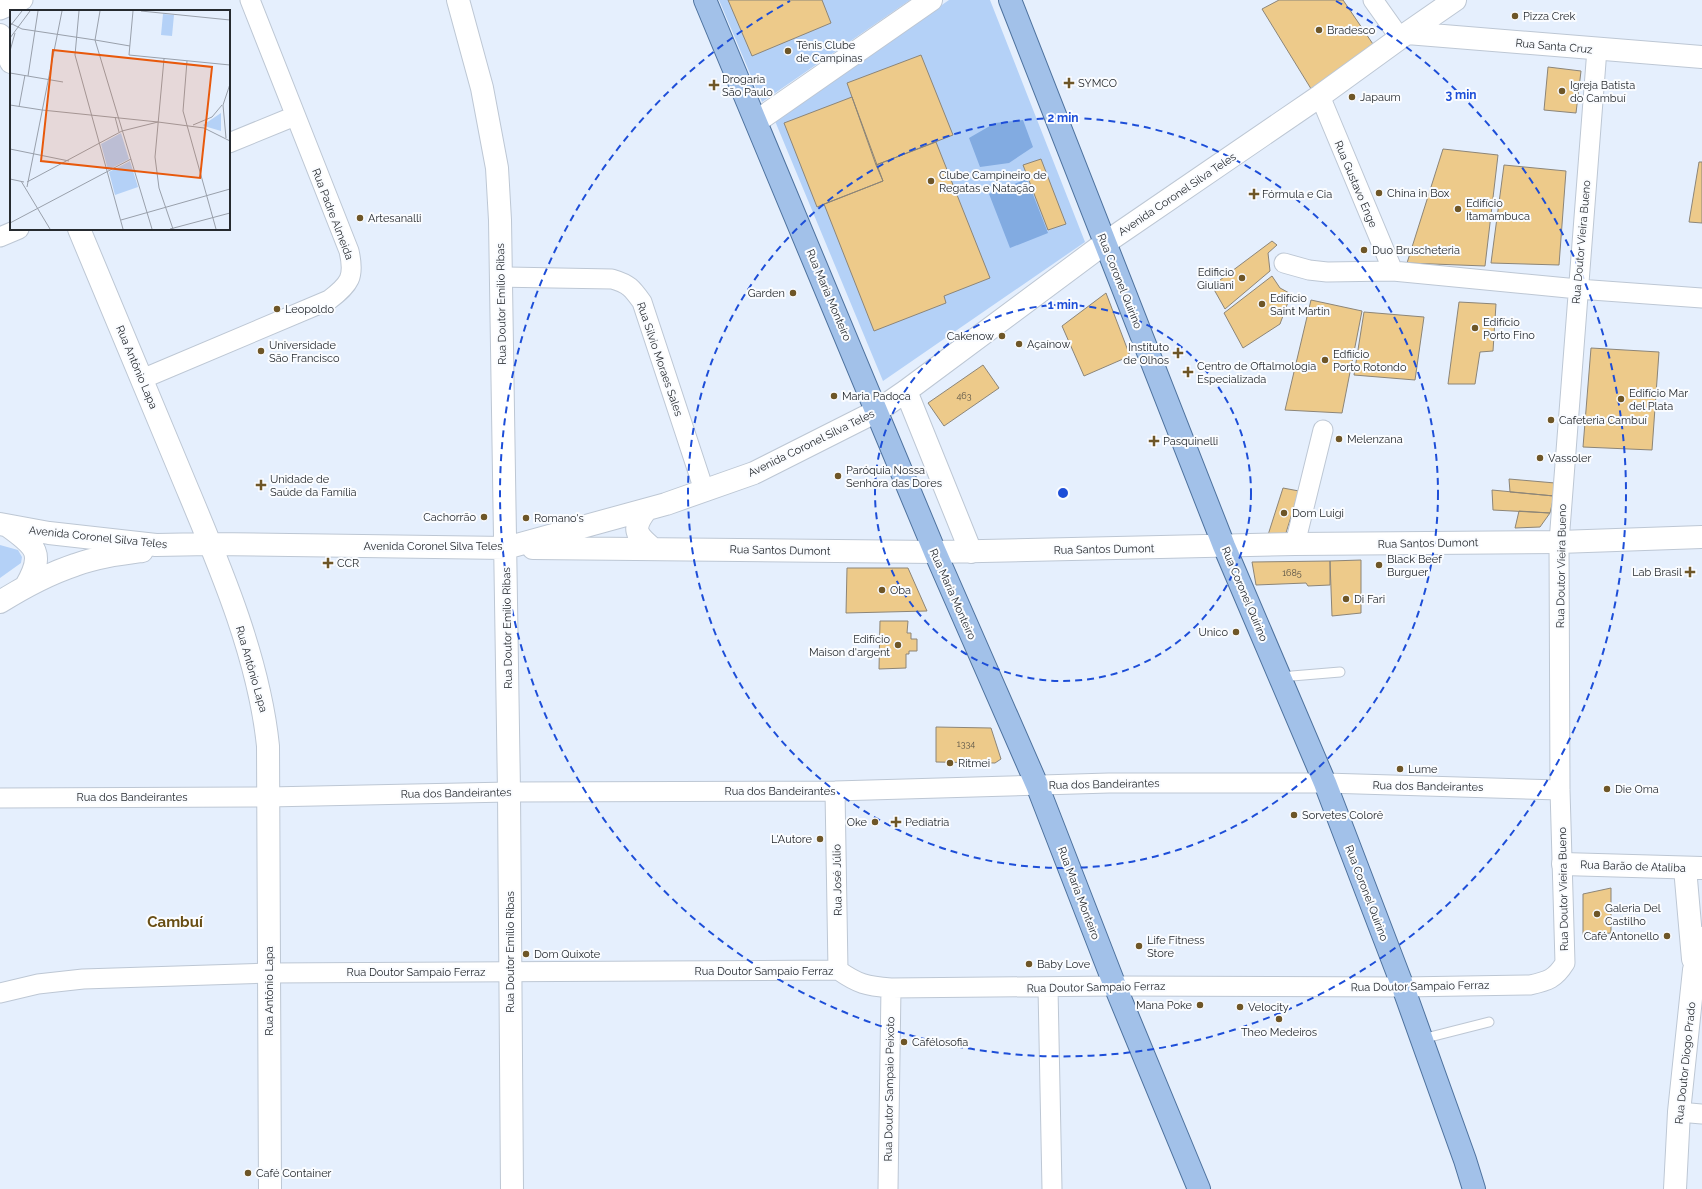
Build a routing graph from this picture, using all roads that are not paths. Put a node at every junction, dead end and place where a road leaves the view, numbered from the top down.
1 (23, 0) edge
2 (250, 0) edge
3 (458, 0) edge
4 (706, 0) edge
5 (931, 0) edge
6 (1010, 0) edge
7 (1373, 0) edge
8 (1455, 0) edge
9 (0, 10) edge
10 (0, 35) edge
11 (1403, 36) junction
12 (1597, 50) junction
13 (1702, 57) edge
14 (10, 60) edge
15 (1320, 96) junction
16 (295, 116) junction
17 (757, 121) junction
18 (230, 143) edge
19 (17, 230) edge
20 (79, 230) edge
21 (0, 237) edge
22 (1105, 243) junction
23 (1284, 263) dead end
24 (1393, 271) junction
25 (500, 277) junction
26 (1578, 289) junction
27 (1702, 298) edge
28 (142, 379) junction
29 (906, 391) junction
30 (877, 411) junction
31 (1323, 430) dead end
32 (704, 490) junction
33 (646, 510) junction
34 (4, 525) edge
35 (1702, 537) edge
36 (1559, 542) junction
37 (210, 544) junction
38 (1295, 544) junction
39 (169, 546) junction
40 (1224, 546) junction
41 (506, 548) junction
42 (652, 549) junction
43 (935, 552) junction
44 (971, 552) junction
45 (26, 586) junction
46 (0, 602) edge
47 (1340, 672) dead end
48 (1280, 677) junction
49 (1325, 783) junction
50 (1037, 785) junction
51 (1560, 790) junction
52 (835, 791) junction
53 (509, 792) junction
54 (268, 797) junction
55 (0, 798) edge
56 (1563, 864) junction
57 (1693, 868) edge
58 (1702, 938) edge
59 (1565, 963) joint
60 (838, 970) junction
61 (1694, 970) junction
62 (510, 972) junction
63 (269, 973) junction
64 (1115, 986) junction
65 (1403, 987) junction
66 (891, 988) junction
67 (1048, 988) junction
68 (0, 993) edge
69 (1489, 1022) dead end
70 (1422, 1039) junction
71 (1679, 1112) junction
72 (1702, 1114) edge
73 (270, 1189) edge
74 (512, 1189) edge
75 (888, 1189) edge
76 (1052, 1189) edge
77 (1199, 1189) edge
78 (1474, 1189) edge
79 (1675, 1189) edge

1 - 9 street
2 - 16 street, Rua Padre Almeida
3 - 25 street, Rua Doutor Emílio Ribas
4 - 17 main road, Rua Maria Monteiro
5 - 17 street
6 - 22 main road, Rua Coronel Quirino
7 - 11 street
8 - 11 street, Avenida Coronel Silva Teles
10 - 14 street
11 - 12 street, Rua Santa Cruz
11 - 15 street, Avenida Coronel Silva Teles
12 - 13 street, Rua Santa Cruz
12 - 26 street, Rua Doutor Vieira Bueno
15 - 22 street, Avenida Coronel Silva Teles
15 - 24 street, Rua Gustavo Enge
16 - 18 street
16 - 28 street, Rua Padre Almeida
17 - 30 main road, Rua Maria Monteiro
19 - 21 street
20 - 28 street, Rua Antônio Lapa
22 - 29 street, Avenida Coronel Silva Teles
22 - 40 main road, Rua Coronel Quirino
23 - 24 street
24 - 26 street
25 - 32 street, Rua Silvio Moraes Sales
25 - 41 street, Rua Doutor Emílio Ribas
26 - 27 street
26 - 36 street, Rua Doutor Vieira Bueno
28 - 37 street, Rua Antônio Lapa
29 - 30 street, Avenida Coronel Silva Teles
29 - 44 street
30 - 32 street, Avenida Coronel Silva Teles
30 - 43 main road, Rua Maria Monteiro
31 - 38 street
32 - 33 street, Avenida Coronel Silva Teles
33 - 41 street, Avenida Coronel Silva Teles
33 - 42 street
34 - 39 street, Avenida Coronel Silva Teles
34 - 45 street
35 - 36 street, Rua Santos Dumont
36 - 38 street, Rua Santos Dumont
36 - 51 street, Rua Doutor Vieira Bueno
37 - 39 street, Avenida Coronel Silva Teles
37 - 41 street, Avenida Coronel Silva Teles
37 - 54 street, Rua Antônio Lapa
38 - 40 street, Rua Santos Dumont
39 - 45 street
40 - 44 street, Rua Santos Dumont
40 - 48 main road, Rua Coronel Quirino
41 - 42 street, Rua Santos Dumont
41 - 53 street, Rua Doutor Emílio Ribas
42 - 43 street, Rua Santos Dumont
43 - 44 street, Rua Santos Dumont
43 - 50 main road, Rua Maria Monteiro
45 - 46 street
47 - 48 lane
48 - 49 main road, Rua Coronel Quirino
49 - 50 street, Rua dos Bandeirantes
49 - 51 street, Rua dos Bandeirantes
49 - 65 main road, Rua Coronel Quirino
50 - 52 street, Rua dos Bandeirantes
50 - 64 main road, Rua Maria Monteiro
51 - 56 street, Rua Doutor Vieira Bueno
52 - 53 street, Rua dos Bandeirantes
52 - 60 street, Rua José Júlio
53 - 54 street, Rua dos Bandeirantes
53 - 62 street, Rua Doutor Emílio Ribas
54 - 55 street, Rua dos Bandeirantes
54 - 63 street, Rua Antônio Lapa
56 - 57 street, Rua Barão de Ataliba
56 - 59 street, Rua Doutor Vieira Bueno
57 - 61 street
58 - 61 street, Rua Doutor Diogo Prado
59 - 65 street, Rua Doutor Sampaio Ferraz
60 - 62 street, Rua Doutor Sampaio Ferraz
60 - 66 street, Rua Doutor Sampaio Ferraz
61 - 71 street, Rua Doutor Diogo Prado
62 - 63 street, Rua Doutor Sampaio Ferraz
62 - 74 street, Rua Doutor Emílio Ribas
63 - 68 street, Rua Doutor Sampaio Ferraz
63 - 73 street, Rua Antônio Lapa
64 - 65 street, Rua Doutor Sampaio Ferraz
64 - 67 street, Rua Doutor Sampaio Ferraz
64 - 77 main road, Rua Maria Monteiro
65 - 70 main road, Rua Coronel Quirino
66 - 67 street, Rua Doutor Sampaio Ferraz
66 - 75 street, Rua Doutor Sampaio Peixoto
67 - 76 street
69 - 70 lane
70 - 78 main road, Rua Coronel Quirino
71 - 72 street
71 - 79 street, Rua Doutor Diogo Prado

